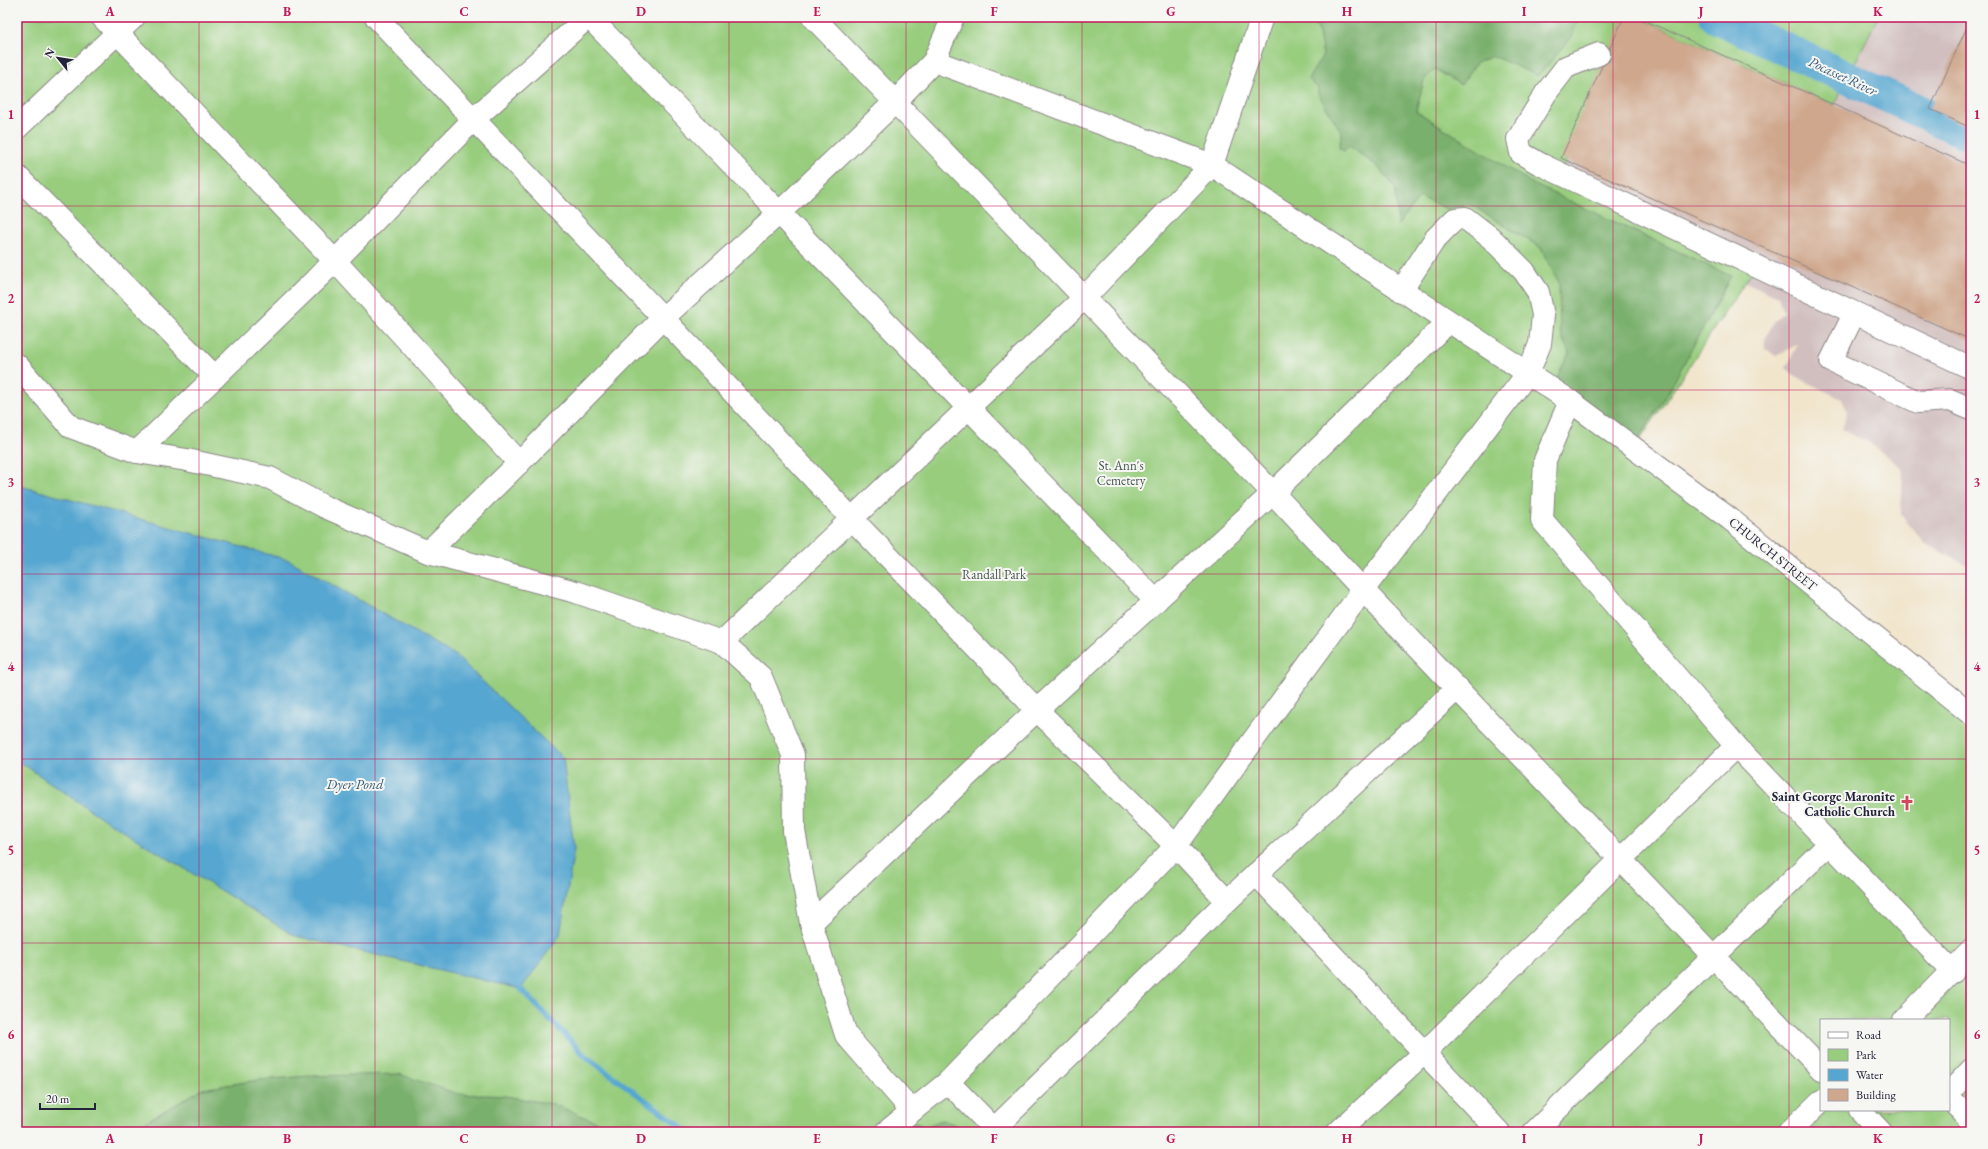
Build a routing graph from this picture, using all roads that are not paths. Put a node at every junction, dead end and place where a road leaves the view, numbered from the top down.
1 (102, 17) edge
2 (134, 17) edge
3 (376, 17) edge
4 (588, 17) edge
5 (814, 17) edge
6 (953, 17) edge
7 (1262, 17) edge
8 (117, 33) junction
9 (1599, 54) dead end
10 (934, 61) junction
11 (896, 101) junction
12 (474, 120) junction
13 (17, 128) edge
14 (1212, 165) junction
15 (17, 176) edge
16 (779, 213) junction
17 (335, 261) junction
18 (1401, 291) junction
19 (1085, 297) junction
20 (1854, 314) junction
21 (663, 318) junction
22 (1448, 322) junction
23 (17, 365) edge
24 (1971, 368) edge
25 (1528, 373) junction
26 (215, 377) junction
27 (1570, 401) junction
28 (968, 408) junction
29 (1971, 409) edge
30 (137, 452) junction
31 (519, 463) junction
32 (1273, 493) junction
33 (851, 518) junction
34 (428, 552) junction
35 (1363, 590) junction
36 (1156, 601) junction
37 (722, 642) junction
38 (1458, 688) junction
39 (1037, 710) junction
40 (1971, 714) edge
41 (1736, 746) junction
42 (1829, 844) junction
43 (1176, 846) junction
44 (1621, 859) junction
45 (1256, 874) junction
46 (1227, 901) junction
47 (811, 923) junction
48 (1971, 951) edge
49 (1714, 957) junction
50 (1953, 972) junction
51 (1905, 1019) edge
52 (1424, 1053) junction
53 (1820, 1068) edge
54 (1971, 1070) edge
55 (948, 1082) junction
56 (1950, 1092) edge
57 (1950, 1099) edge
58 (1820, 1102) edge
59 (912, 1111) junction
60 (1861, 1111) edge
61 (1971, 1121) edge
62 (996, 1131) edge
63 (886, 1132) edge
64 (1338, 1132) edge
65 (1499, 1132) edge
66 (1534, 1132) edge
67 (1789, 1132) edge
68 (1881, 1132) edge

1 - 8 street
2 - 8 street
3 - 12 street
4 - 12 street
4 - 16 street
5 - 11 street
6 - 10 street
7 - 14 street
8 - 13 street
8 - 17 street
9 - 20 street
10 - 11 street
10 - 14 street, CHURCH STREET
11 - 16 street
11 - 19 street
12 - 17 street
12 - 21 street
14 - 18 street, CHURCH STREET
14 - 19 street
15 - 26 street
16 - 21 street
16 - 28 street
17 - 26 street
17 - 31 street
18 - 22 street, CHURCH STREET
18 - 25 street
19 - 28 street
19 - 32 street
20 - 24 street
20 - 29 street
21 - 31 street
21 - 33 street
22 - 25 street, CHURCH STREET
22 - 32 street
23 - 30 street
25 - 27 street, CHURCH STREET
25 - 35 street
26 - 30 street
27 - 40 street, CHURCH STREET
27 - 41 street
28 - 33 street
28 - 36 street
30 - 34 street
31 - 34 street
32 - 35 street
32 - 36 street
33 - 37 street
33 - 39 street
34 - 37 street
35 - 38 street
35 - 43 street
36 - 39 street
37 - 47 street
38 - 44 street
38 - 45 street
39 - 43 street
39 - 47 street
41 - 42 street
41 - 44 street
42 - 49 street
42 - 50 street
43 - 46 street
43 - 55 street
44 - 49 street
44 - 52 street
45 - 46 street
45 - 52 street
46 - 62 street
47 - 59 street
48 - 50 street
49 - 53 street
49 - 66 street
50 - 51 street
52 - 64 street
52 - 65 street
54 - 56 street
55 - 59 street
55 - 62 street
57 - 61 street
58 - 67 street
59 - 63 street
60 - 68 street

